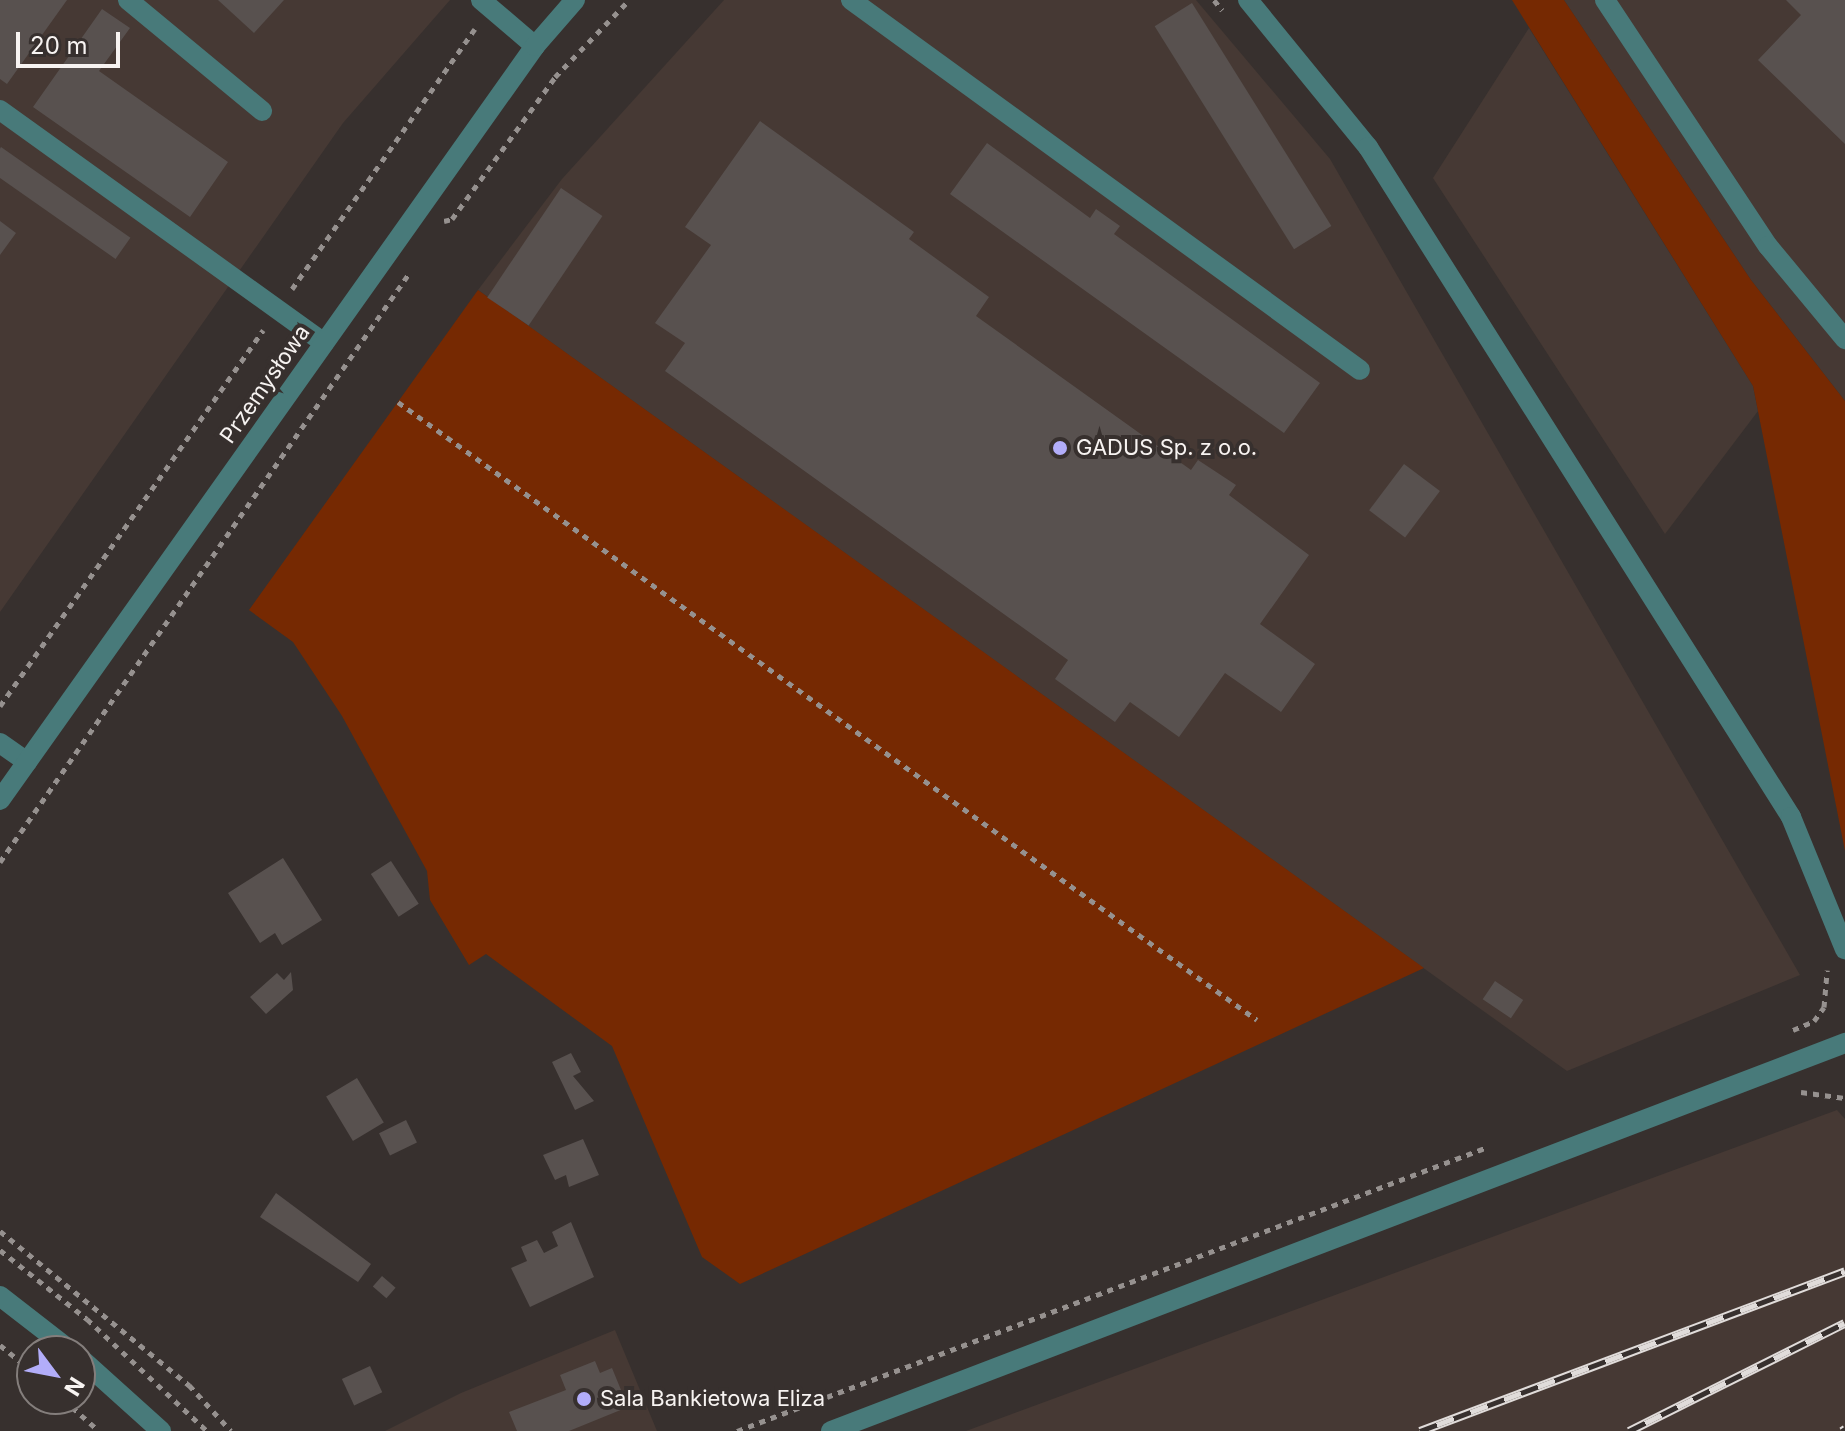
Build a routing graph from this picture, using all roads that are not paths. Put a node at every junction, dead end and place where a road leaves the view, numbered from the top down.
1 (128, 0) edge
2 (575, 0) edge
3 (851, 0) edge
4 (1248, 0) edge
5 (1605, 0) edge
6 (486, 4) edge
7 (535, 46) junction
8 (0, 110) edge
9 (262, 111) dead end
10 (1845, 339) edge
11 (324, 343) junction
12 (1360, 370) dead end
13 (0, 743) edge
14 (27, 762) junction
15 (0, 800) edge
16 (1845, 949) edge
17 (1845, 1043) edge
18 (0, 1296) edge
19 (50, 1335) edge
20 (96, 1372) edge
21 (161, 1431) edge
22 (831, 1431) edge

1 - 9 street
2 - 7 street, Przemysłowa
3 - 12 street
4 - 16 street
5 - 10 street
6 - 7 street
7 - 11 street, Przemysłowa
8 - 11 street
11 - 14 street, Przemysłowa
13 - 14 street
14 - 15 street, Przemysłowa
17 - 22 street
18 - 19 street
20 - 21 street

